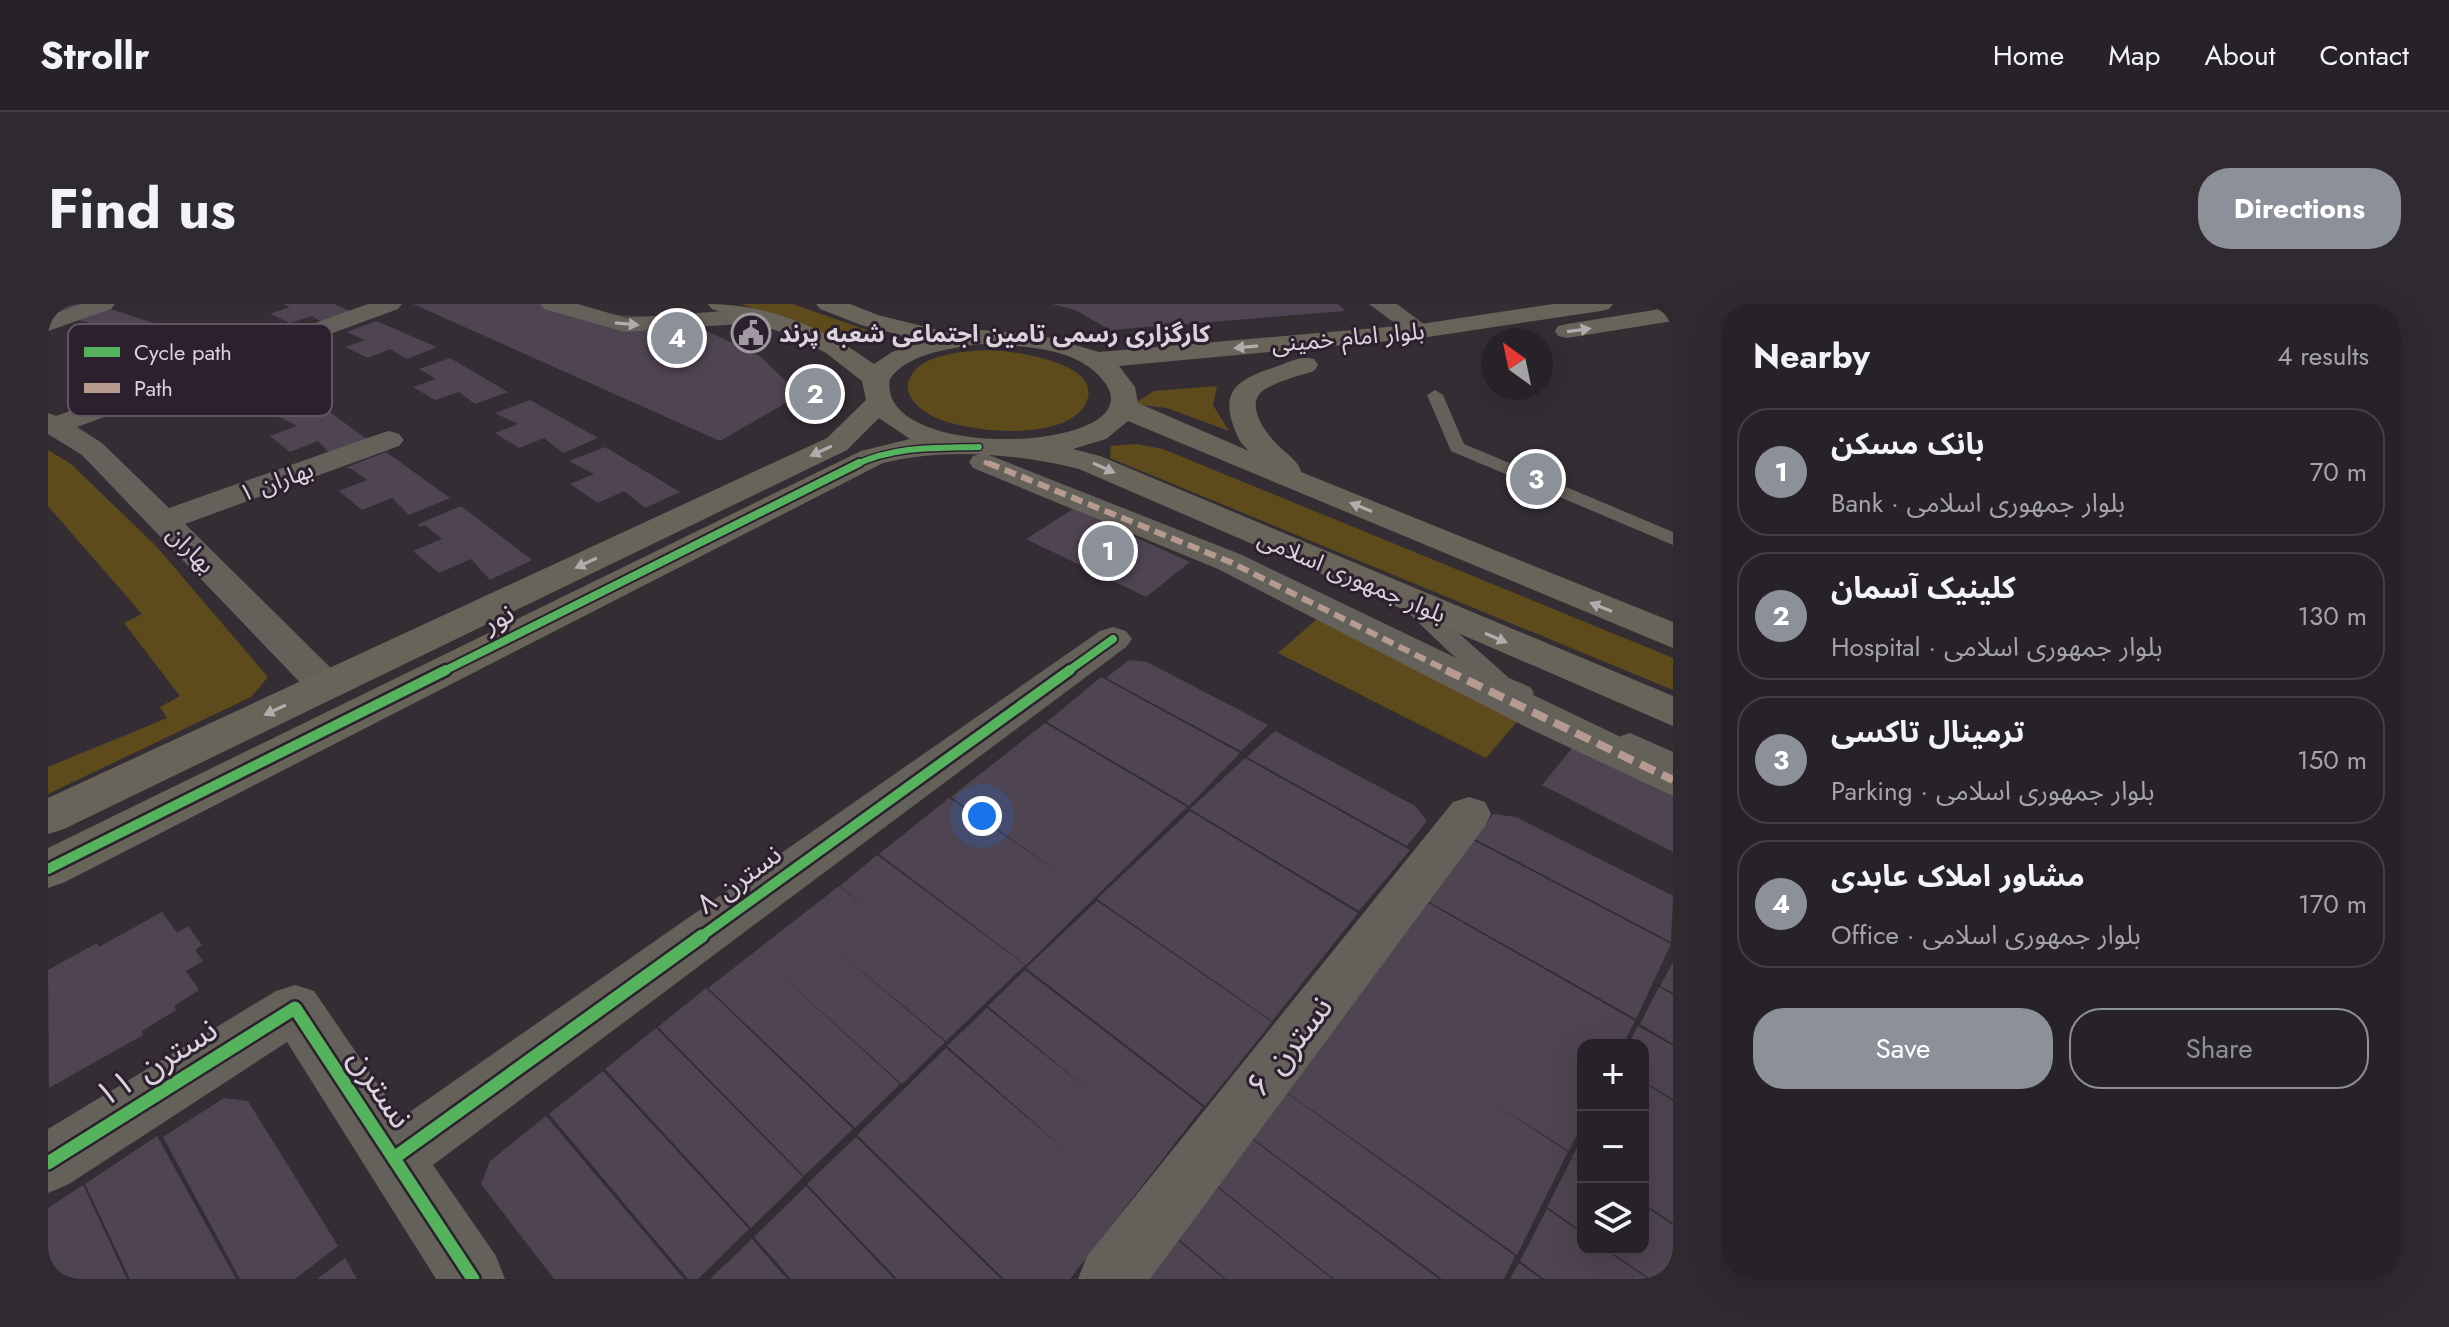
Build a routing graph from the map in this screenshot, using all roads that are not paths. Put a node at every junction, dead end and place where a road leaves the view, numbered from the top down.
1 (103, 304) edge
2 (390, 304) edge
3 (552, 304) edge
4 (720, 304) edge
5 (828, 304) edge
6 (1381, 304) edge
7 (1601, 304) edge
8 (1673, 314) edge
9 (754, 316) junction
10 (48, 324) edge
11 (332, 325) edge
12 (1421, 331) junction
13 (1553, 332) edge
14 (950, 340) junction
15 (1481, 343) edge
16 (1095, 360) junction
17 (1305, 365) junction
18 (1232, 375) dead end
19 (879, 390) junction
20 (1435, 395) dead end
21 (1132, 396) junction
22 (74, 416) edge
23 (51, 424) edge
24 (389, 440) dead end
25 (1029, 448) junction
26 (981, 455) junction
27 (1301, 483) junction
28 (163, 521) junction
29 (1673, 539) edge
30 (1410, 602) junction
31 (1673, 636) edge
32 (1113, 639) dead end
33 (326, 686) junction
34 (1673, 712) edge
35 (1673, 762) edge
36 (1673, 780) edge
37 (1469, 814) dead end
38 (48, 817) edge
39 (48, 869) edge
40 (295, 1008) joint
41 (394, 1158) junction
42 (48, 1163) edge
43 (473, 1279) edge
44 (1110, 1279) edge

1 - 10 street
2 - 11 street
3 -> 9 street
4 - 9 main road
5 - 14 main road
6 - 12 street
7 - 12 main road, بلوار امام خمینی
13 -> 8 main road
9 - 19 main road
12 -> 16 main road, بلوار امام خمینی
14 - 16 main road
14 - 19 main road, نور
15 - 17 main road, بلوار امام خمینی
16 - 21 main road
17 - 18 main road, بلوار امام خمینی
17 - 27 main road
19 - 26 main road
19 -> 33 main road, نور
20 - 29 lane
21 - 25 main road
21 - 27 main road
22 - 23 street
23 - 28 street, بهاران
24 - 28 street, بهاران ۱
25 - 26 main road
25 -> 30 main road, بلوار جمهوری اسلامی
26 - 36 street
26 - 39 main road, نور
31 -> 27 main road
28 - 33 street, بهاران
30 -> 34 main road, بلوار جمهوری اسلامی
30 - 35 lane
32 - 41 street, نسترن ۸
33 -> 38 main road, نور
37 - 44 street, نسترن ۶
40 - 41 street, نسترن
40 - 42 street, نسترن ۱۱
41 - 43 street, نسترن

